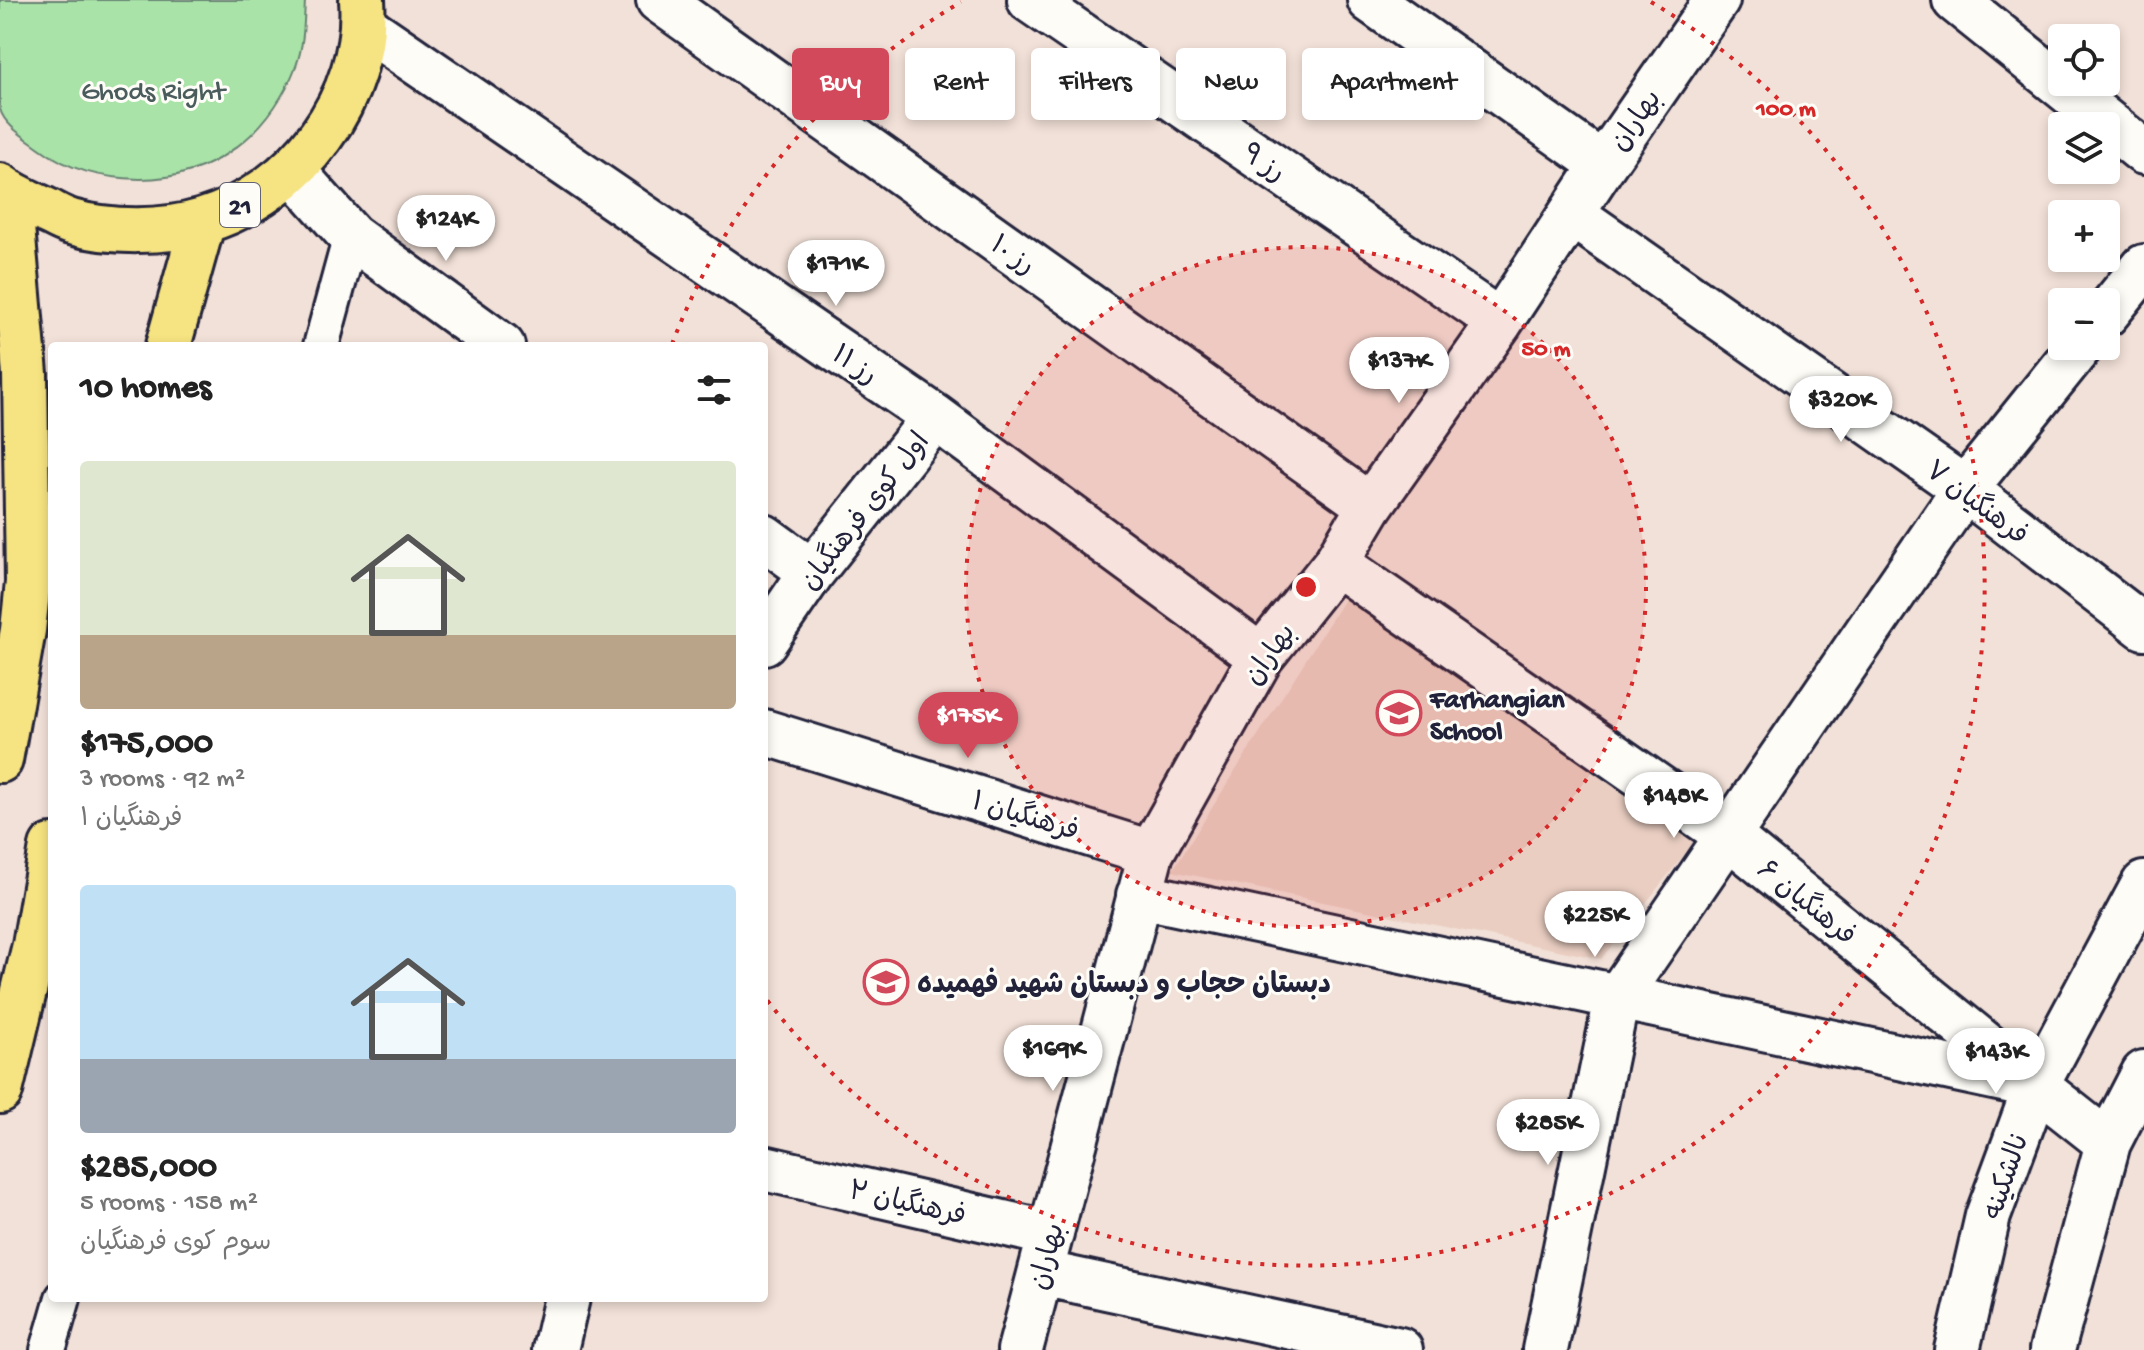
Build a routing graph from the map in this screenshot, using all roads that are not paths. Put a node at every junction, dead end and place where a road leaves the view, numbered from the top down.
1 (659, 0) edge
2 (1030, 0) edge
3 (1370, 0) edge
4 (1717, 0) edge
5 (1955, 0) edge
6 (363, 13) edge
7 (2144, 152) edge
8 (1603, 165) junction
9 (292, 170) junction
10 (5, 190) edge
11 (1572, 214) junction
12 (203, 221) junction
13 (351, 236) junction
14 (2144, 267) edge
15 (2120, 297) edge
16 (1500, 322) junction
17 (169, 342) edge
18 (322, 342) edge
19 (497, 342) edge
20 (2069, 360) edge
21 (935, 417) junction
22 (1965, 489) junction
23 (1370, 506) junction
24 (768, 540) edge
25 (1336, 563) junction
26 (812, 572) junction
27 (40, 584) edge
28 (2144, 627) edge
29 (768, 636) edge
30 (1261, 657) junction
31 (768, 733) edge
32 (0, 760) edge
33 (1727, 835) junction
34 (1151, 853) junction
35 (48, 870) edge
36 (2144, 884) edge
37 (1139, 895) junction
38 (1617, 998) junction
39 (2144, 1073) edge
40 (2036, 1086) junction
41 (0, 1091) edge
42 (2108, 1143) junction
43 (768, 1169) edge
44 (1046, 1254) junction
45 (62, 1302) edge
46 (566, 1302) edge
47 (48, 1350) edge
48 (555, 1350) edge
49 (1020, 1350) edge
50 (1400, 1350) edge
51 (1545, 1350) edge
52 (1957, 1350) edge
53 (2052, 1350) edge

1 - 23 street, رز ۱۰
2 - 16 street, رز ۹
3 - 8 street
4 - 8 street, بهاران
5 - 7 street
6 - 9 main road, 21
6 - 21 street, رز ۱۱
8 - 11 street, بهاران
9 - 12 main road, 21
9 - 13 street
10 - 12 main road, 21
10 - 27 main road, 21
11 - 16 street, بهاران
11 - 22 street, فرهنگیان ۷
12 - 17 main road, 21
13 - 18 street
13 - 19 street
14 - 15 street
16 - 23 street, بهاران
20 - 22 street
21 - 26 street, اول کوی فرهنگیان
21 - 30 street, رز ۱۱
22 - 28 street, فرهنگیان ۷
22 - 33 street
23 - 25 street, بهاران
24 - 26 street
25 - 30 street, بهاران
25 - 33 street, فرهنگیان ۶
26 - 29 street, اول کوی فرهنگیان
27 - 32 main road, 21
30 - 34 street, بهاران
31 - 34 street, فرهنگیان ۱
33 - 38 street
33 - 40 street, فرهنگیان ۶
34 - 37 street, بهاران
35 - 41 main road
36 - 40 street, نالشکینه
37 - 38 street
37 - 44 street, بهاران
38 - 40 street
38 - 51 street
39 - 42 street
40 - 42 street, فرهنگیان ۶
40 - 52 street, نالشکینه
42 - 53 street
43 - 44 street, فرهنگیان ۲
44 - 49 street, بهاران
44 - 50 street, فرهنگیان ۲
45 - 47 street
46 - 48 street

